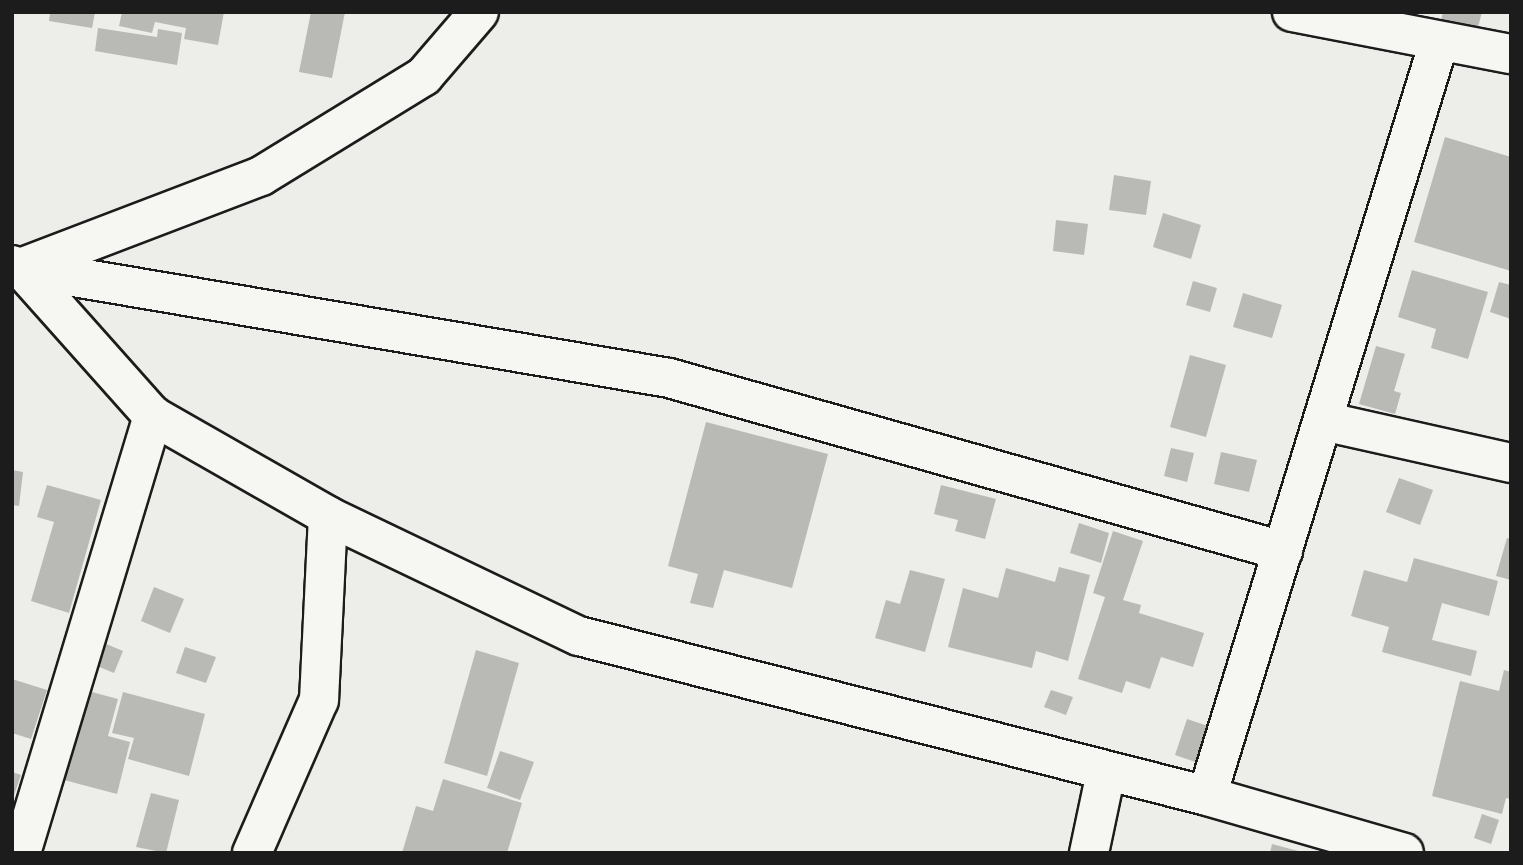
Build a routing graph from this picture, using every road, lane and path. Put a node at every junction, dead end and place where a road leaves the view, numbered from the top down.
1 (479, 12) edge
2 (1293, 12) edge
3 (1439, 42) junction
4 (1511, 54) edge
5 (17, 267) edge
6 (153, 416) junction
7 (1323, 421) junction
8 (1511, 463) edge
9 (328, 516) junction
10 (1283, 551) junction
11 (1106, 772) junction
12 (1208, 796) junction
13 (21, 853) edge
14 (252, 853) edge
15 (1089, 853) edge
16 (1404, 853) edge

1 - 5 street
2 - 3 street
3 - 4 street
3 - 7 street
5 - 6 street
5 - 10 street
6 - 9 street
6 - 13 street
7 - 8 street
7 - 10 street
9 - 11 street
9 - 14 street
10 - 12 street
11 - 12 street
11 - 15 street
12 - 16 street

